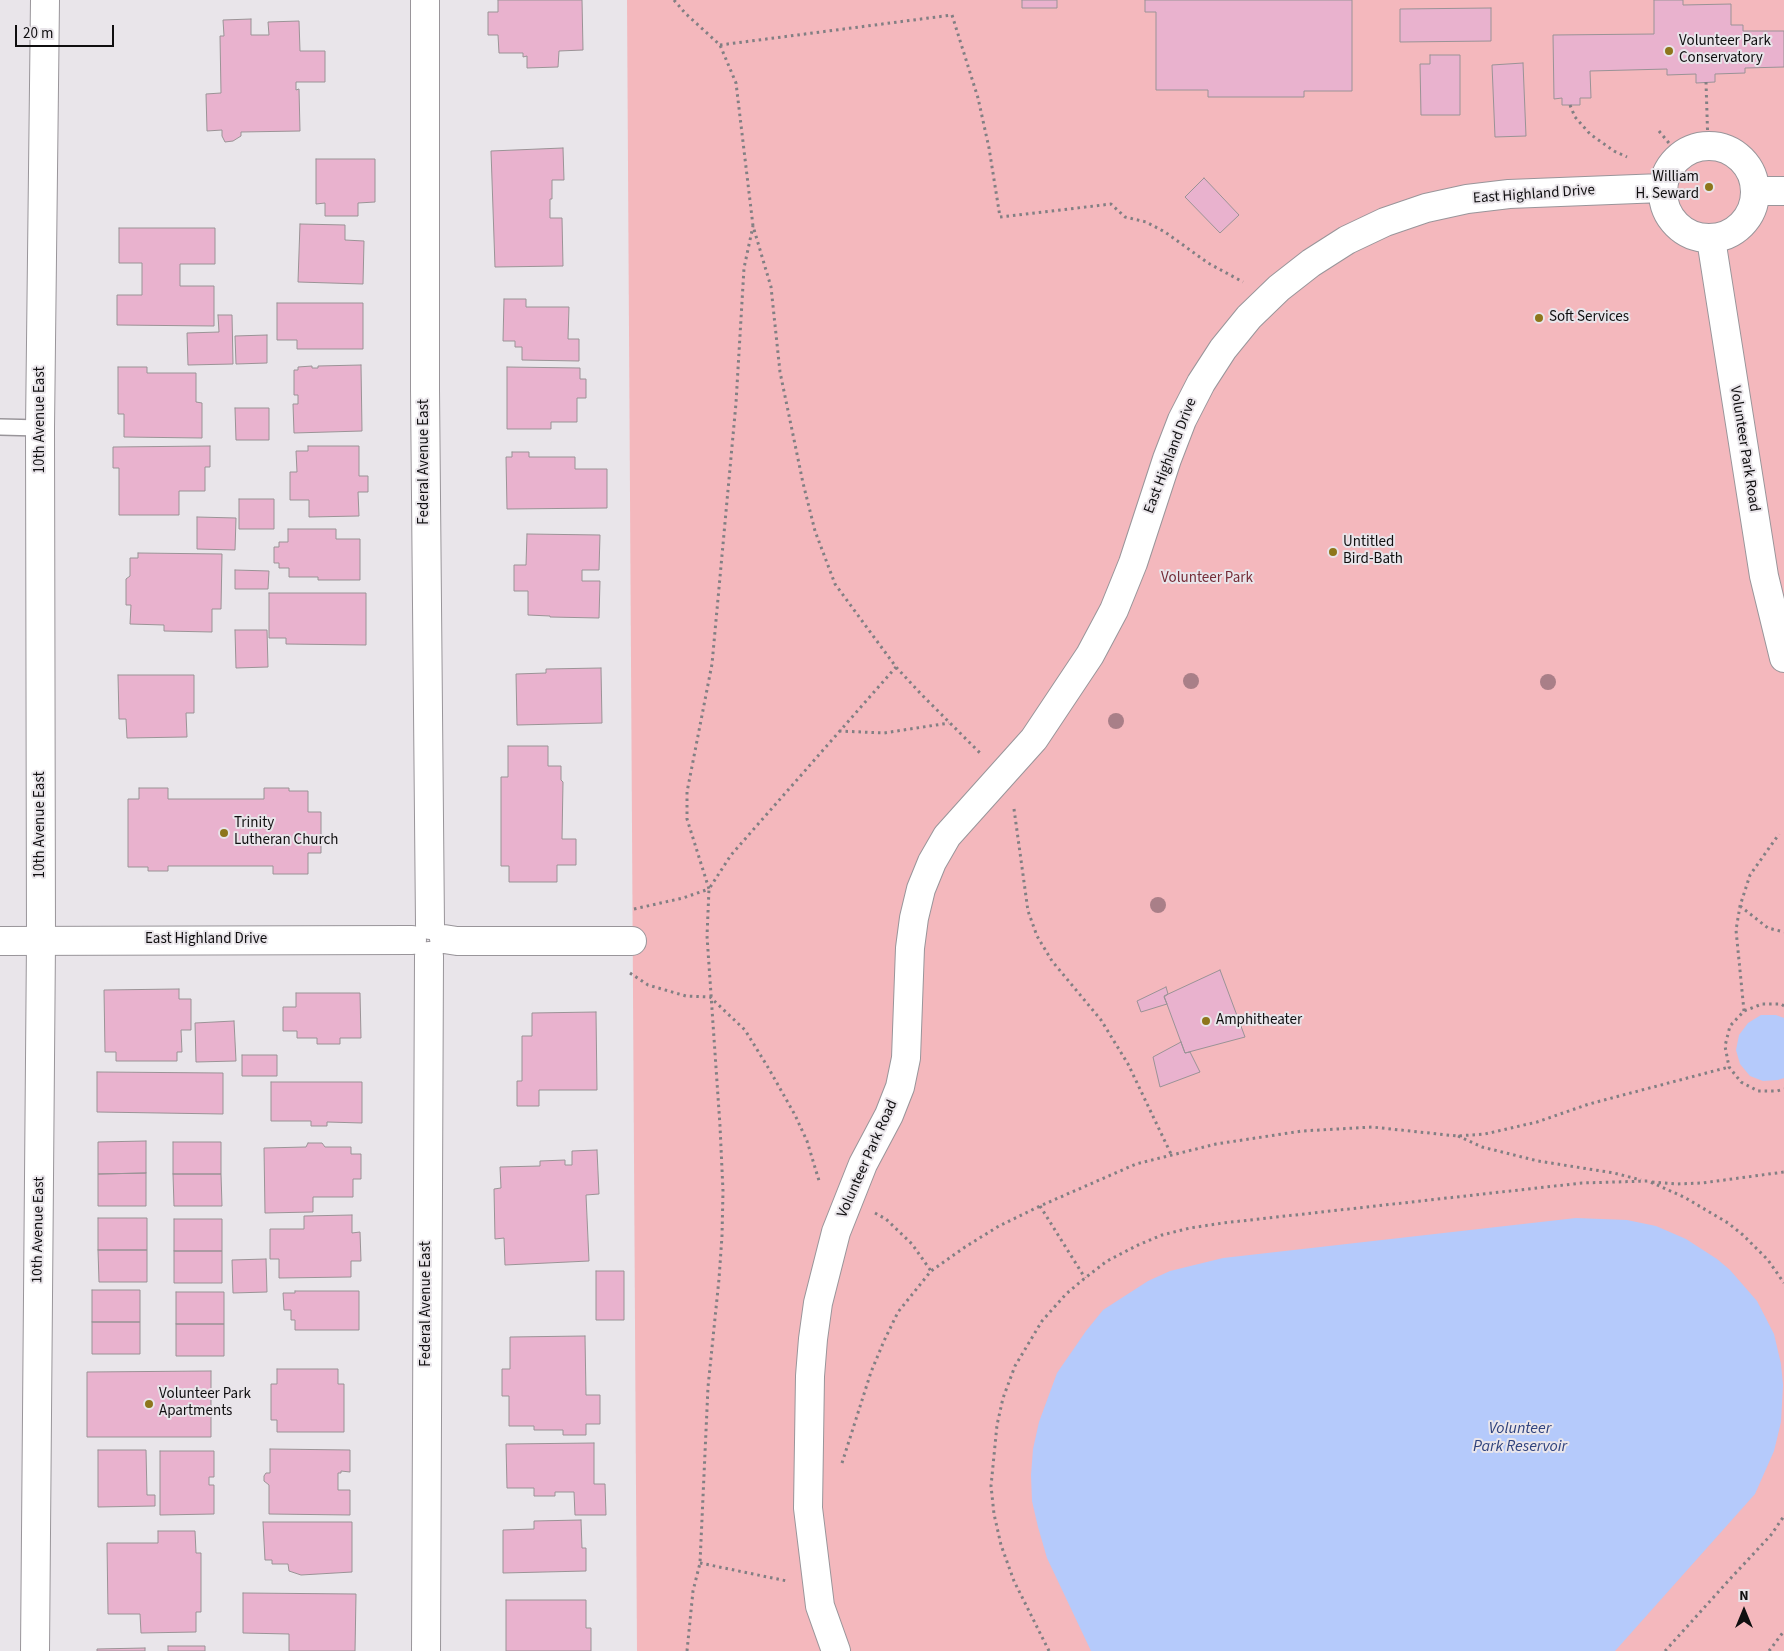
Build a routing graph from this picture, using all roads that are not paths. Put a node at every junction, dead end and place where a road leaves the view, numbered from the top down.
1 (45, 0) edge
2 (425, 0) edge
3 (1662, 188) junction
4 (1756, 191) junction
5 (1784, 191) edge
6 (1710, 239) junction
7 (0, 427) edge
8 (40, 428) junction
9 (1784, 658) edge
10 (992, 768) joint
11 (429, 940) junction
12 (632, 941) dead end
13 (0, 942) edge
14 (41, 942) junction
15 (35, 1651) edge
16 (426, 1651) edge
17 (836, 1651) edge

1 - 8 street, 10th Avenue East
2 - 11 street, Federal Avenue East
3 - 4 street
3 - 6 street
3 - 10 street, East Highland Drive
4 - 5 street
4 - 6 street
6 - 9 street, Volunteer Park Road
7 - 8 lane
8 - 14 street, 10th Avenue East
10 - 17 street, Volunteer Park Road
11 - 12 street, East Highland Drive
11 - 14 street, East Highland Drive
11 - 16 street, Federal Avenue East
13 - 14 street, East Highland Drive
14 - 15 street, 10th Avenue East

